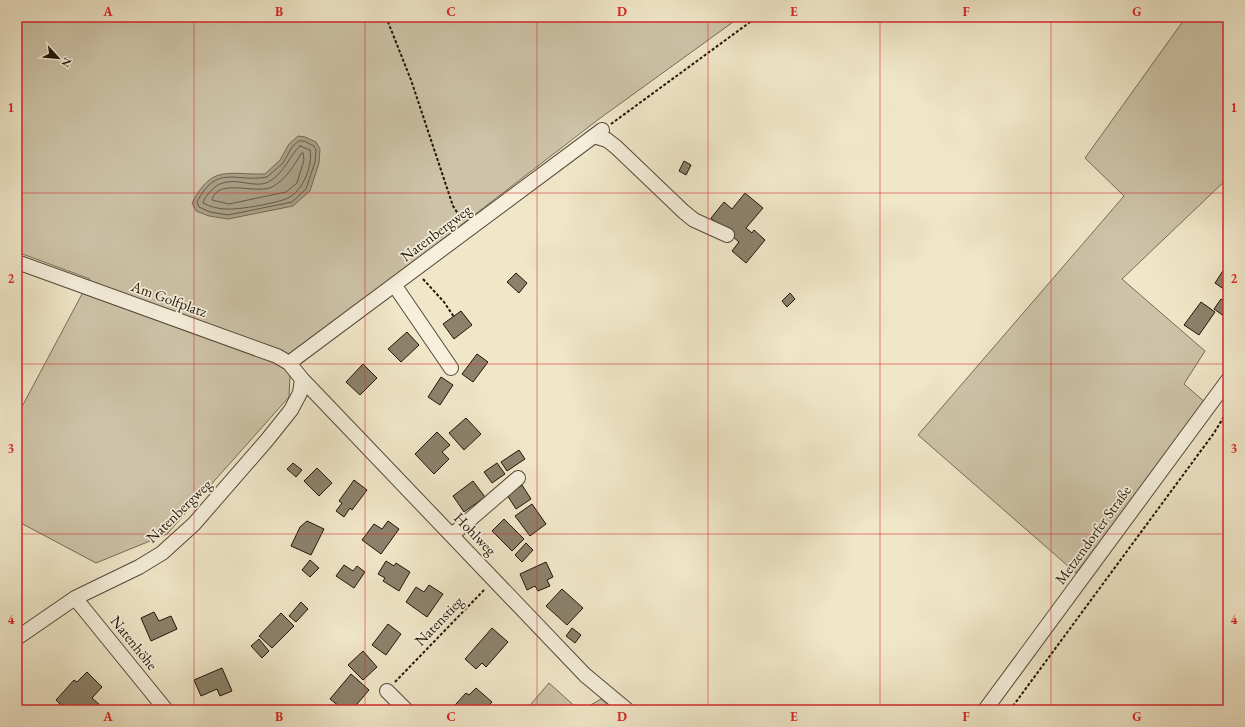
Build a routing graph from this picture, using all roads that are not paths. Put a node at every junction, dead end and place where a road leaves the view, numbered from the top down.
1 (727, 235) dead end
2 (17, 262) edge
3 (395, 286) junction
4 (290, 363) junction
5 (451, 368) dead end
6 (302, 379) junction
7 (1228, 380) edge
8 (518, 478) dead end
9 (452, 534) junction
10 (75, 598) junction
11 (17, 638) edge
12 (387, 691) dead end
13 (166, 710) edge
14 (406, 710) edge
15 (627, 710) edge
16 (985, 710) edge

1 - 3 street, Natenbergweg
2 - 4 street, Am Golfplatz
3 - 4 street, Natenbergweg
3 - 5 street
4 - 6 street, Am Golfplatz
6 - 9 street, Hohlweg
6 - 10 street, Natenbergweg
7 - 16 street, Metzendorfer Straße
8 - 9 street
9 - 15 street, Hohlweg
10 - 11 street, Natenbergweg
10 - 13 street, Natenhöhe
12 - 14 street

